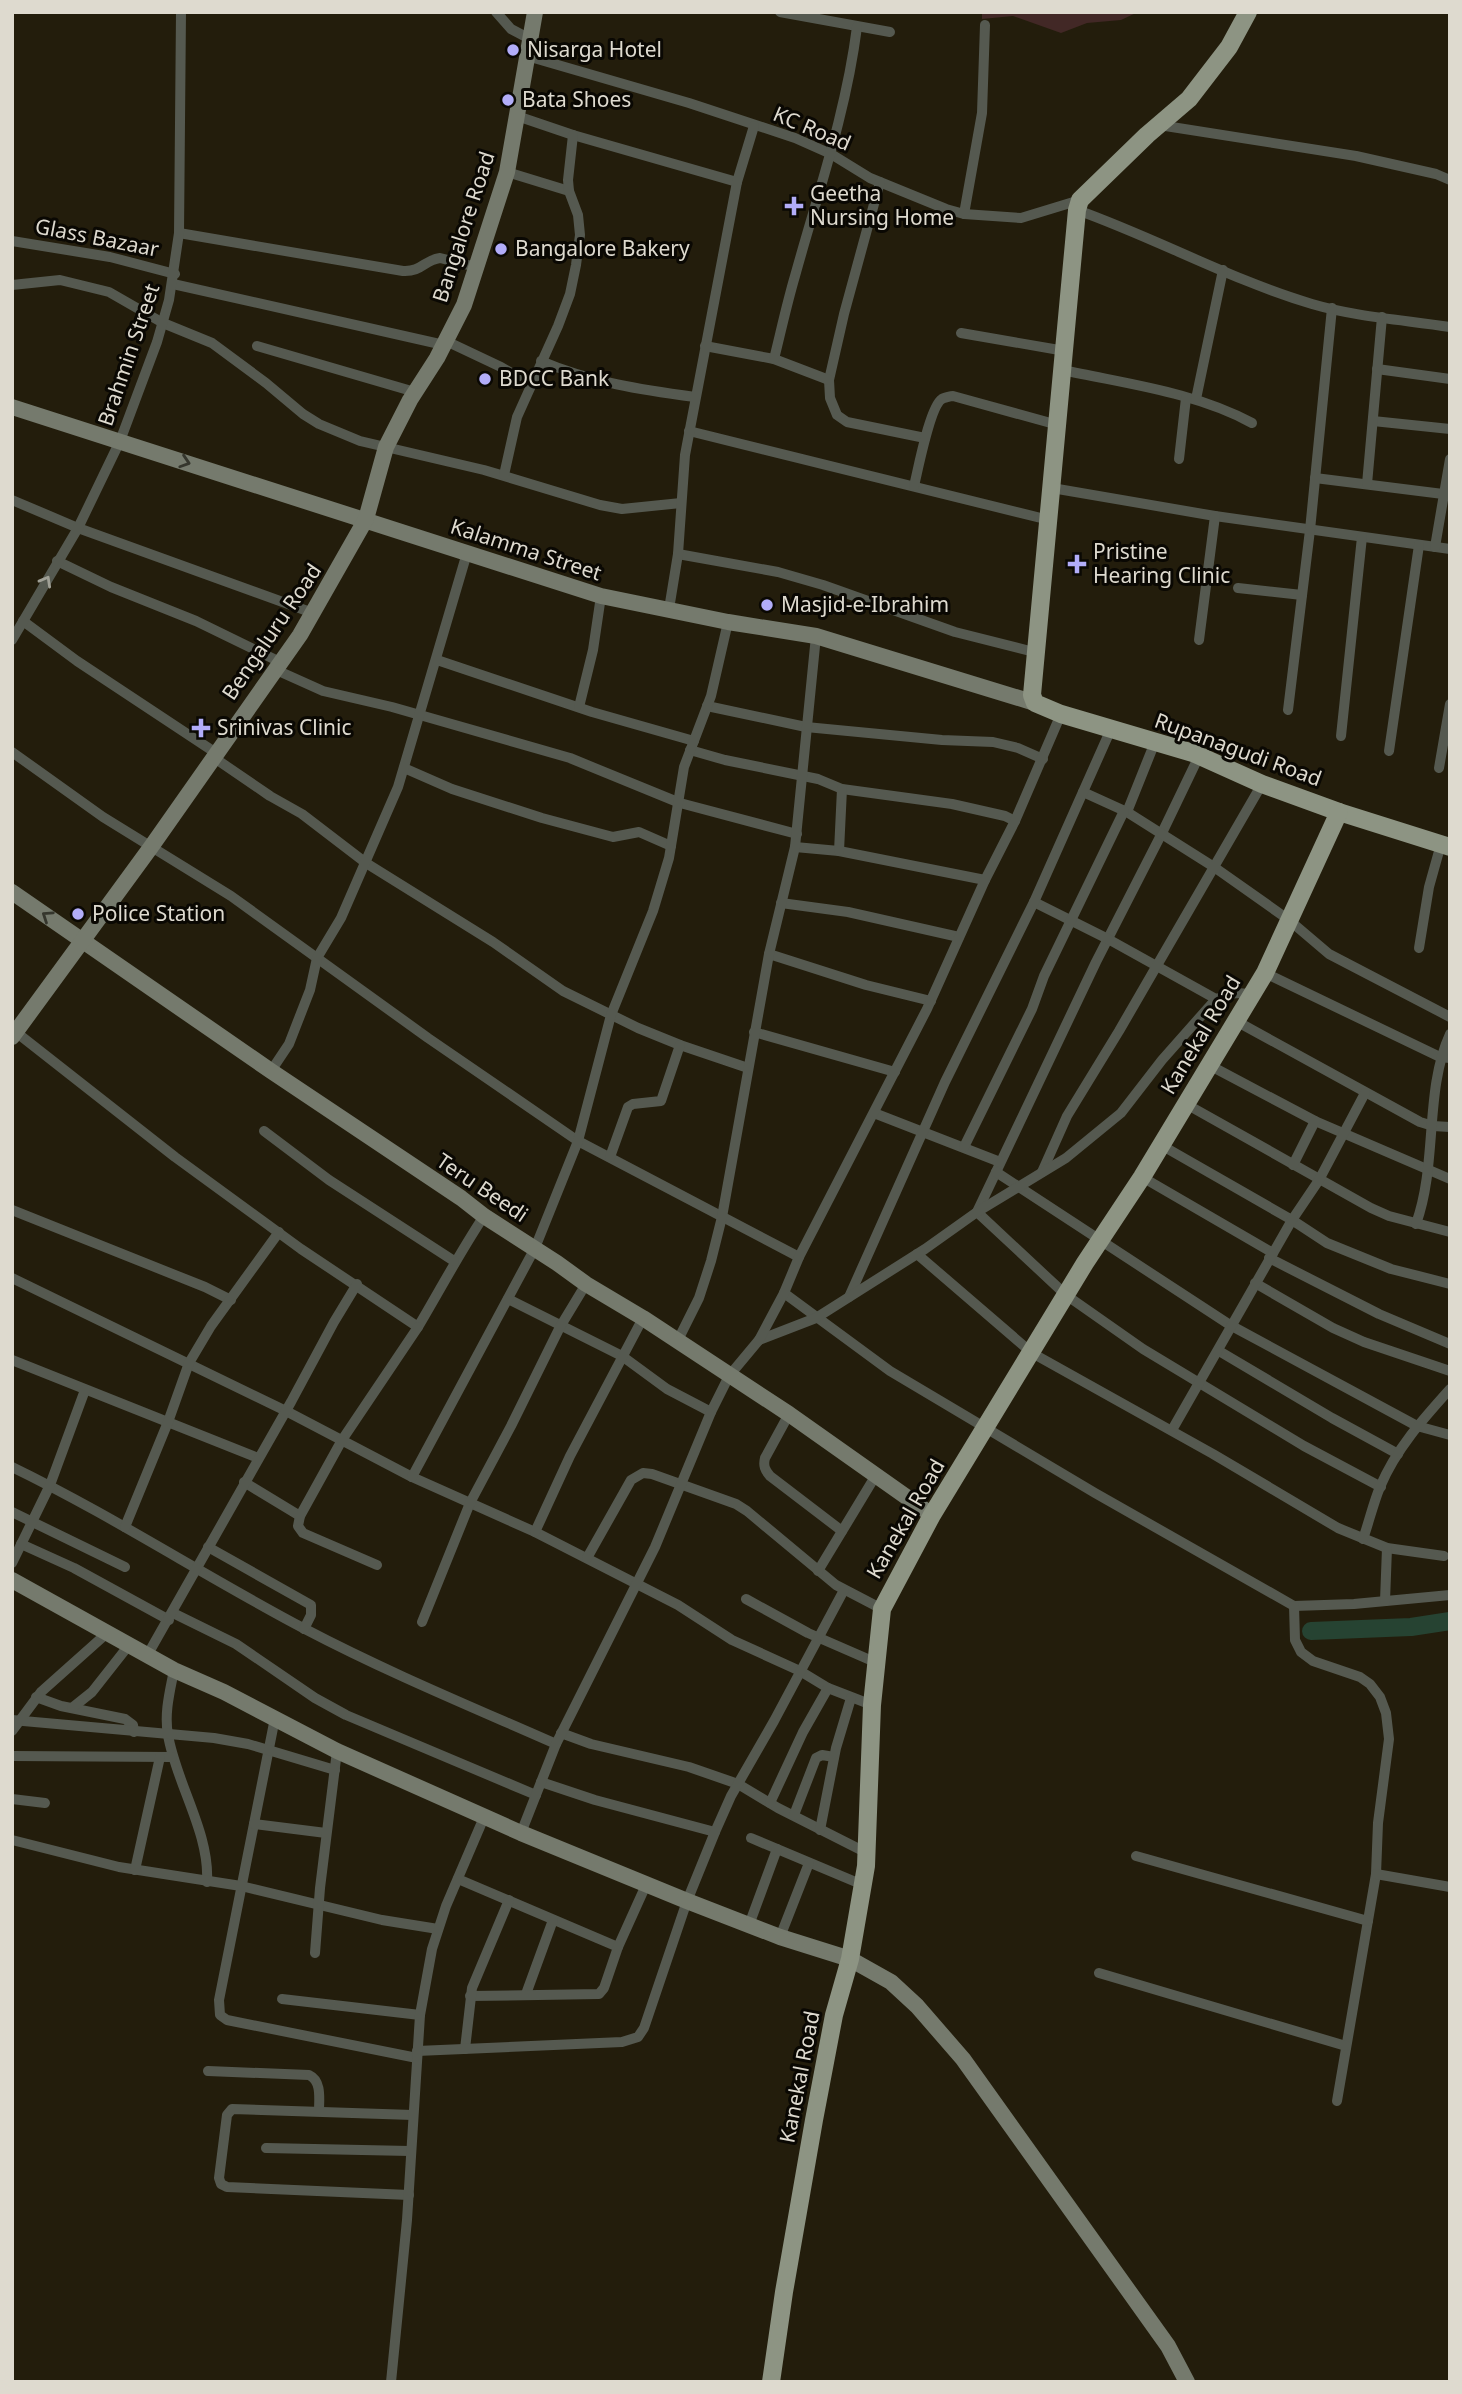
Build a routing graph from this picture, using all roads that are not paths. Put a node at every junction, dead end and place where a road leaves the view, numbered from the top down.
1 (181, 12) edge
2 (496, 12) edge
3 (535, 12) edge
4 (780, 12) edge
5 (1248, 12) edge
6 (985, 25) dead end
7 (857, 27) junction
8 (890, 32) dead end
9 (530, 39) junction
10 (527, 56) junction
11 (517, 116) junction
12 (1158, 125) junction
13 (754, 126) junction
14 (573, 135) junction
15 (831, 154) junction
16 (507, 172) junction
17 (1450, 180) edge
18 (737, 182) junction
19 (880, 182) junction
20 (569, 191) junction
21 (1078, 205) junction
22 (964, 214) junction
23 (179, 233) junction
24 (12, 242) edge
25 (476, 267) junction
26 (1223, 270) junction
27 (174, 279) junction
28 (12, 285) edge
29 (1332, 308) junction
30 (1382, 317) junction
31 (163, 323) junction
32 (1450, 327) edge
33 (961, 333) dead end
34 (445, 343) junction
35 (257, 346) dead end
36 (705, 346) junction
37 (1065, 351) junction
38 (774, 359) junction
39 (541, 361) junction
40 (1377, 369) junction
41 (1063, 370) junction
42 (1450, 379) edge
43 (829, 380) junction
44 (530, 384) junction
45 (415, 392) junction
46 (695, 397) junction
47 (1191, 399) junction
48 (12, 407) edge
49 (1373, 421) junction
50 (1252, 424) dead end
51 (1058, 425) junction
52 (1450, 429) edge
53 (689, 431) junction
54 (925, 438) junction
55 (120, 441) junction
56 (386, 447) junction
57 (1179, 459) dead end
58 (1450, 459) edge
59 (504, 475) junction
60 (1315, 478) junction
61 (1367, 484) junction
62 (914, 486) junction
63 (1052, 488) junction
64 (1443, 494) junction
65 (12, 500) edge
66 (681, 503) junction
67 (1215, 516) junction
68 (366, 519) junction
69 (1049, 520) junction
70 (78, 528) junction
71 (1310, 530) junction
72 (1362, 537) junction
73 (1419, 545) junction
74 (1435, 547) junction
75 (1450, 549) edge
76 (467, 553) junction
77 (678, 554) junction
78 (57, 561) junction
79 (1238, 588) dead end
80 (1302, 595) junction
81 (601, 596) junction
82 (669, 609) junction
83 (313, 613) junction
84 (23, 621) junction
85 (728, 622) junction
86 (816, 636) junction
87 (12, 640) edge
88 (1199, 640) dead end
89 (1034, 655) junction
90 (437, 660) junction
91 (277, 665) junction
92 (1035, 704) junction
93 (1450, 704) edge
94 (707, 706) junction
95 (579, 707) junction
96 (1288, 710) dead end
97 (1060, 715) junction
98 (420, 716) junction
99 (806, 727) junction
100 (1111, 730) junction
101 (1341, 736) dead end
102 (1155, 742) junction
103 (692, 745) junction
104 (1389, 751) dead end
105 (12, 752) edge
106 (214, 755) junction
107 (1199, 756) junction
108 (1043, 759) junction
109 (404, 768) junction
110 (1439, 768) dead end
111 (801, 775) junction
112 (1262, 784) junction
113 (842, 789) junction
114 (1083, 792) junction
115 (680, 803) junction
116 (1126, 811) junction
117 (1339, 812) junction
118 (1015, 821) junction
119 (1163, 833) junction
120 (797, 834) junction
121 (671, 846) junction
122 (1446, 846) edge
123 (151, 847) junction
124 (795, 847) junction
125 (839, 852) junction
126 (366, 863) junction
127 (1214, 867) junction
128 (985, 880) junction
129 (12, 892) edge
130 (1034, 902) junction
131 (781, 903) junction
132 (1289, 919) junction
133 (1071, 921) junction
134 (959, 937) junction
135 (1108, 939) junction
136 (82, 940) junction
137 (1419, 948) dead end
138 (769, 954) junction
139 (317, 958) junction
140 (1156, 967) junction
141 (1265, 973) junction
142 (1251, 994) junction
143 (1216, 999) junction
144 (931, 1001) junction
145 (611, 1015) junction
146 (1450, 1017) edge
147 (1236, 1021) junction
148 (754, 1032) junction
149 (14, 1033) edge
150 (1450, 1034) edge
151 (680, 1045) junction
152 (1445, 1057) edge
153 (1209, 1065) junction
154 (748, 1068) junction
155 (271, 1071) junction
156 (895, 1072) junction
157 (1365, 1093) junction
158 (1186, 1104) junction
159 (874, 1113) junction
160 (1315, 1121) junction
161 (1433, 1126) junction
162 (1450, 1127) edge
163 (264, 1131) dead end
164 (923, 1132) junction
165 (1344, 1133) junction
166 (579, 1141) junction
167 (1161, 1146) junction
168 (964, 1147) junction
169 (610, 1157) junction
170 (1293, 1165) junction
171 (998, 1167) junction
172 (1429, 1170) junction
173 (1042, 1172) junction
174 (1142, 1177) junction
175 (1450, 1179) edge
176 (1319, 1180) junction
177 (1019, 1187) junction
178 (12, 1209) edge
179 (977, 1212) junction
180 (484, 1216) junction
181 (722, 1217) junction
182 (1292, 1220) junction
183 (1416, 1224) junction
184 (279, 1232) junction
185 (1450, 1232) edge
186 (1100, 1241) junction
187 (535, 1248) junction
188 (918, 1254) junction
189 (1271, 1255) junction
190 (799, 1257) junction
191 (454, 1261) junction
192 (12, 1278) edge
193 (1255, 1283) junction
194 (357, 1284) junction
195 (586, 1284) junction
196 (1450, 1284) edge
197 (784, 1293) junction
198 (1066, 1295) junction
199 (849, 1297) junction
200 (508, 1299) junction
201 (231, 1300) junction
202 (643, 1318) junction
203 (816, 1318) junction
204 (1230, 1325) junction
205 (560, 1326) junction
206 (418, 1327) junction
207 (678, 1340) junction
208 (759, 1340) junction
209 (1450, 1344) edge
210 (1219, 1351) junction
211 (1032, 1353) junction
212 (622, 1356) junction
213 (12, 1360) edge
214 (189, 1363) junction
215 (1450, 1371) edge
216 (729, 1376) junction
217 (1200, 1383) junction
218 (1450, 1389) edge
219 (85, 1390) junction
220 (286, 1411) junction
221 (711, 1412) junction
222 (789, 1414) junction
223 (168, 1422) junction
224 (1417, 1426) junction
225 (985, 1428) junction
226 (1172, 1430) junction
227 (1450, 1435) edge
228 (342, 1440) junction
229 (1398, 1454) junction
230 (258, 1458) junction
231 (12, 1467) edge
232 (876, 1475) junction
233 (412, 1477) junction
234 (244, 1482) junction
235 (682, 1484) junction
236 (50, 1485) junction
237 (1381, 1487) junction
238 (470, 1503) junction
239 (12, 1512) edge
240 (932, 1514) junction
241 (300, 1516) junction
242 (32, 1522) junction
243 (125, 1527) junction
244 (842, 1531) junction
245 (535, 1532) junction
246 (1363, 1539) junction
247 (22, 1544) junction
248 (208, 1547) junction
249 (1387, 1548) junction
250 (1444, 1556) dead end
251 (587, 1559) junction
252 (12, 1563) edge
253 (377, 1565) dead end
254 (125, 1567) dead end
255 (196, 1570) junction
256 (818, 1571) junction
257 (12, 1580) edge
258 (636, 1584) junction
259 (844, 1590) junction
260 (1450, 1595) edge
261 (746, 1599) dead end
262 (1385, 1601) junction
263 (1294, 1606) junction
264 (882, 1609) junction
265 (171, 1616) junction
266 (422, 1622) dead end
267 (304, 1629) junction
268 (106, 1633) junction
269 (819, 1638) junction
270 (129, 1645) junction
271 (148, 1654) junction
272 (877, 1663) junction
273 (174, 1670) junction
274 (800, 1671) junction
275 (828, 1688) junction
276 (36, 1697) junction
277 (851, 1698) junction
278 (872, 1705) junction
279 (72, 1708) junction
280 (275, 1718) junction
281 (17, 1721) edge
282 (12, 1731) edge
283 (134, 1732) junction
284 (561, 1733) junction
285 (168, 1735) junction
286 (556, 1744) junction
287 (269, 1751) junction
288 (337, 1751) junction
289 (12, 1756) edge
290 (166, 1757) junction
291 (834, 1757) junction
292 (335, 1770) junction
293 (541, 1782) junction
294 (738, 1784) junction
295 (536, 1795) junction
296 (12, 1799) edge
297 (770, 1802) junction
298 (45, 1803) dead end
299 (485, 1815) junction
300 (794, 1815) junction
301 (254, 1824) junction
302 (820, 1830) junction
303 (715, 1832) junction
304 (326, 1833) junction
305 (521, 1833) junction
306 (751, 1838) dead end
307 (12, 1840) edge
308 (777, 1849) junction
309 (867, 1853) junction
310 (1136, 1856) dead end
311 (809, 1863) junction
312 (135, 1870) junction
313 (1376, 1874) junction
314 (458, 1879) junction
315 (206, 1882) junction
316 (646, 1885) junction
317 (863, 1885) junction
318 (241, 1886) junction
319 (1450, 1887) edge
320 (509, 1900) junction
321 (687, 1901) junction
322 (318, 1905) junction
323 (553, 1920) junction
324 (1367, 1921) junction
325 (750, 1925) junction
326 (438, 1928) junction
327 (780, 1937) junction
328 (618, 1947) junction
329 (315, 1953) dead end
330 (850, 1959) junction
331 (1100, 1973) dead end
332 (526, 1994) junction
333 (470, 1996) junction
334 (282, 1999) dead end
335 (420, 2015) junction
336 (1346, 2046) junction
337 (465, 2049) junction
338 (417, 2054) junction
339 (208, 2071) dead end
340 (1337, 2101) dead end
341 (319, 2111) junction
342 (413, 2115) junction
343 (266, 2148) dead end
344 (410, 2151) junction
345 (409, 2195) junction
346 (391, 2382) edge
347 (771, 2382) edge
348 (1187, 2382) edge

1 - 23 street, Brahmin Street
2 - 9 street
3 - 9 street, Bangalore Road
4 - 7 street
5 - 12 main road
6 - 22 street
7 - 8 street
7 - 15 street
9 - 10 street, Bangalore Road
10 - 11 street, Bangalore Road
10 - 13 street, KC Road
11 - 14 street
11 - 16 street, Bangalore Road
12 - 17 street
12 - 21 main road
13 - 15 street, KC Road
13 - 18 street
14 - 18 street
14 - 20 street
15 - 19 street, KC Road
15 - 38 street
16 - 20 street
16 - 25 street, Bangalore Road
18 - 36 street
19 - 22 street, KC Road
19 - 43 street
20 - 39 street
21 - 22 street, KC Road
21 - 26 street
21 - 37 main road
23 - 25 street
23 - 27 street, Brahmin Street
24 - 27 street, Glass Bazaar
25 - 34 street, Bangalore Road
26 - 29 street
26 - 47 street
27 - 31 street, Brahmin Street
27 - 34 street, Glass Bazaar
28 - 31 street
29 - 30 street
29 - 60 street
30 - 32 street
30 - 40 street
31 - 55 street, Brahmin Street
31 - 56 street
33 - 37 street
34 - 44 street, Glass Bazaar
34 - 45 street, Bangalore Road
35 - 45 street
36 - 38 street
36 - 46 street
37 - 41 main road
38 - 43 street
39 - 44 street
39 - 46 street
40 - 42 street
40 - 49 street
41 - 47 street
41 - 51 main road
43 - 54 street
44 - 59 street
45 - 56 street, Bangalore Road
46 - 53 street
47 - 50 street
47 - 57 street
48 - 55 street, Kalamma Street
49 - 52 street
49 - 61 street
51 - 54 street
51 - 63 main road
53 - 62 street
53 - 66 street
54 - 62 street
55 -> 68 street, Kalamma Street
55 - 70 street, Brahmin Street
56 - 59 street
56 - 68 street, Bangalore Road
58 - 64 street
59 - 66 street
60 - 61 street
60 - 71 street
61 - 64 street
62 - 69 street
63 - 67 street
63 - 69 main road
64 - 74 street
65 - 70 street
66 - 77 street
67 - 71 street
67 - 88 street
68 - 76 street, Kalamma Street
68 - 83 street, Bengaluru Road
69 - 89 main road
70 - 78 street, Brahmin Street
70 - 83 street
71 - 72 street
71 - 80 street
72 - 73 street
72 - 101 street
73 - 74 street
73 - 104 street
74 - 75 street
76 - 81 street, Kalamma Street
76 - 90 street
77 - 82 street
77 - 89 street
84 -> 78 street, Brahmin Street
78 - 91 street
79 - 80 street
80 - 96 street
81 - 82 street, Kalamma Street
81 - 95 street
82 - 85 street, Kalamma Street
83 - 91 street, Bengaluru Road
84 - 87 street, Brahmin Street
84 - 106 street
85 - 86 street, Kalamma Street
85 - 94 street
86 - 92 street, Kalamma Street
86 - 99 street
89 - 92 main road
90 - 95 street
90 - 98 street
91 - 98 street
91 - 106 street, Bengaluru Road
92 - 97 main road, Rupanagudi Road
93 - 110 street
94 - 99 street
94 - 103 street
95 - 103 street
97 - 100 main road, Rupanagudi Road
97 - 108 street
98 - 109 street
98 - 115 street
99 - 108 street
99 - 111 street
100 - 102 main road, Rupanagudi Road
100 - 114 street
102 - 107 main road, Rupanagudi Road
102 - 116 street
103 - 111 street
103 - 115 street
105 - 123 street
106 - 123 street, Bengaluru Road
106 - 126 street
107 - 112 main road, Rupanagudi Road
107 - 119 street
108 - 118 street
109 - 121 street
109 - 126 street
111 - 113 street
111 - 120 street
112 - 117 main road, Rupanagudi Road
112 - 127 street
113 - 118 street
113 - 125 street
114 - 116 street
114 - 130 street
115 - 120 street
115 - 121 street
116 - 119 street
116 - 133 street
117 - 122 main road, Rupanagudi Road
117 - 132 main road, Kanekal Road
118 - 128 street
119 - 127 street
119 - 135 street
120 - 124 street
121 - 145 street
122 - 137 street
123 - 136 street, Bengaluru Road
123 - 139 street
124 - 125 street
124 - 131 street
125 - 128 street
126 - 139 street
126 - 145 street
127 - 132 street
127 - 140 street
128 - 134 street
136 -> 129 street, Teru Beedi
130 - 133 street
130 - 164 street
131 - 134 street
131 - 138 street
132 - 141 main road, Kanekal Road
132 - 146 street
133 - 135 street
133 - 168 street
134 - 144 street
135 - 140 street
135 - 171 street
136 - 149 street, Bengaluru Road
136 - 155 street, Teru Beedi
138 - 144 street
138 - 148 street
139 - 155 street
139 - 166 street
140 - 143 street
140 - 173 street
141 - 142 main road, Kanekal Road
141 - 152 street
142 - 143 street
142 - 147 main road, Kanekal Road
143 - 173 street
144 - 156 street
145 - 151 street
145 - 166 street
147 - 153 main road, Kanekal Road
147 - 157 street
148 - 154 street
148 - 156 street
149 - 184 street
150 - 152 street
151 - 154 street
151 - 169 street
152 - 161 street
153 - 158 main road, Kanekal Road
153 - 160 street
154 - 181 street
155 - 180 street, Teru Beedi
156 - 159 street
157 - 161 street
157 - 165 street
158 - 167 main road, Kanekal Road
158 - 170 street
159 - 164 street
159 - 190 street
160 - 165 street
160 - 170 street
161 - 162 street
161 - 172 street
163 - 191 street
164 - 168 street
164 - 199 street
165 - 172 street
165 - 176 street
166 - 169 street
166 - 187 street
167 - 174 main road, Kanekal Road
167 - 182 street
168 - 171 street
169 - 181 street
170 - 176 street
171 - 177 street
171 - 179 street
172 - 175 street
172 - 183 street
173 - 177 street
174 - 186 main road, Kanekal Road
174 - 189 street
176 - 182 street
176 - 183 street
177 - 179 street
177 - 186 street
178 - 201 street
179 - 188 street
179 - 198 street
180 - 187 street, Teru Beedi
180 - 191 street
181 - 190 street
181 - 207 street
182 - 189 street
182 - 196 street
183 - 185 street
184 - 194 street
184 - 201 street
186 - 198 main road, Kanekal Road
186 - 204 street
187 - 195 street, Teru Beedi
187 - 200 street
188 - 199 street
188 - 211 street
189 - 193 street
189 - 209 street
190 - 197 street
191 - 206 street
192 - 214 street
193 - 204 street
193 - 215 street
194 - 206 street
194 - 220 street
195 - 202 street, Teru Beedi
195 - 205 street
197 - 203 street
197 - 208 street
198 - 211 main road, Kanekal Road
198 - 217 street
199 - 203 street
200 - 205 street
200 - 233 street
201 - 214 street
202 - 207 street, Teru Beedi
202 - 212 street
203 - 208 street
203 - 225 street
204 - 210 street
204 - 224 street
205 - 212 street
205 - 238 street
206 - 228 street
207 - 216 street, Teru Beedi
208 - 216 street
210 - 217 street
210 - 229 street
211 - 225 main road, Kanekal Road
211 - 226 street
212 - 221 street
212 - 245 street
213 - 219 street
214 - 220 street
214 - 223 street
216 - 221 street
216 - 222 street, Teru Beedi
217 - 226 street
217 - 237 street
218 - 224 street
219 - 223 street
219 - 236 street
220 - 228 street
220 - 230 street
221 - 235 street
222 - 232 street, Teru Beedi
222 - 244 street
223 - 230 street
223 - 243 street
224 - 227 street
224 - 229 street
225 - 240 main road, Kanekal Road
225 - 263 street
226 - 246 street
228 - 233 street
228 - 241 street
229 - 237 street
230 - 234 street
231 - 236 street
232 - 240 street, Teru Beedi
232 - 244 street
233 - 238 street
234 - 241 street
234 - 248 street
235 - 251 street
235 - 256 street
235 - 258 street
236 - 242 street
236 - 243 street
237 - 246 street
238 - 245 street
238 - 266 street
239 - 242 street
240 - 264 main road, Kanekal Road
241 - 253 street
242 - 247 street
242 - 254 street
243 - 255 street
244 - 256 street
245 - 251 street
246 - 249 street
247 - 252 street
247 - 265 street
248 - 255 street
248 - 267 street
249 - 250 street
249 - 262 street
251 - 258 street
255 - 265 street
255 - 267 street
256 - 259 street
257 - 268 street
258 - 274 street
258 - 284 street
259 - 264 street
259 - 269 street
260 - 262 street
261 - 269 street
262 - 263 street
263 - 313 street
264 - 272 main road, Kanekal Road
265 - 271 street
265 - 295 street
267 - 286 street
268 - 270 street
268 - 276 street
269 - 272 street
269 - 274 street
270 - 271 street
270 - 279 street
271 - 273 street
272 - 278 main road, Kanekal Road
273 - 280 street
273 - 285 street
274 - 275 street
274 - 294 street
275 - 277 street
275 - 297 street
276 - 279 street
276 - 281 street
277 - 278 street
277 - 291 street
278 - 309 main road, Kanekal Road
279 - 283 street
280 - 287 street
280 - 288 street
281 - 282 street
281 - 283 street
283 - 285 street
284 - 286 street
284 - 294 street
285 - 287 street
285 - 290 street
286 - 293 street
287 - 292 street
287 - 301 street
288 - 292 street
288 - 299 street
289 - 290 street
290 - 312 street
290 - 315 street
291 - 300 street
291 - 302 street
292 - 304 street
293 - 295 street
293 - 303 street
294 - 297 street
294 - 303 street
295 - 305 street
296 - 298 street
297 - 300 street
299 - 305 street
299 - 314 street
300 - 302 street
301 - 304 street
301 - 318 street
302 - 309 street
303 - 321 street
304 - 322 street
305 - 316 street
306 - 308 street
307 - 312 street
308 - 311 street
308 - 325 street
309 - 317 main road, Kanekal Road
310 - 324 street
311 - 317 street
311 - 327 street
312 - 315 street
313 - 319 street
313 - 324 street
314 - 320 street
314 - 326 street
315 - 318 street
316 - 321 street
316 - 328 street
317 - 330 main road, Kanekal Road
318 - 322 street
318 - 338 street
320 - 323 street
320 - 333 street
321 - 325 street
321 - 337 street
322 - 326 street
322 - 329 street
323 - 328 street
323 - 332 street
324 - 336 street
325 - 327 street
326 - 335 street
327 - 330 street
328 - 332 street
330 - 347 main road, Kanekal Road
330 - 348 street
331 - 336 street
332 - 333 street
333 - 337 street
334 - 335 street
335 - 338 street
336 - 340 street
337 - 338 street
338 - 342 street
339 - 341 street
341 - 342 street
341 - 345 street
342 - 344 street
343 - 344 street
344 - 345 street
345 - 346 street

